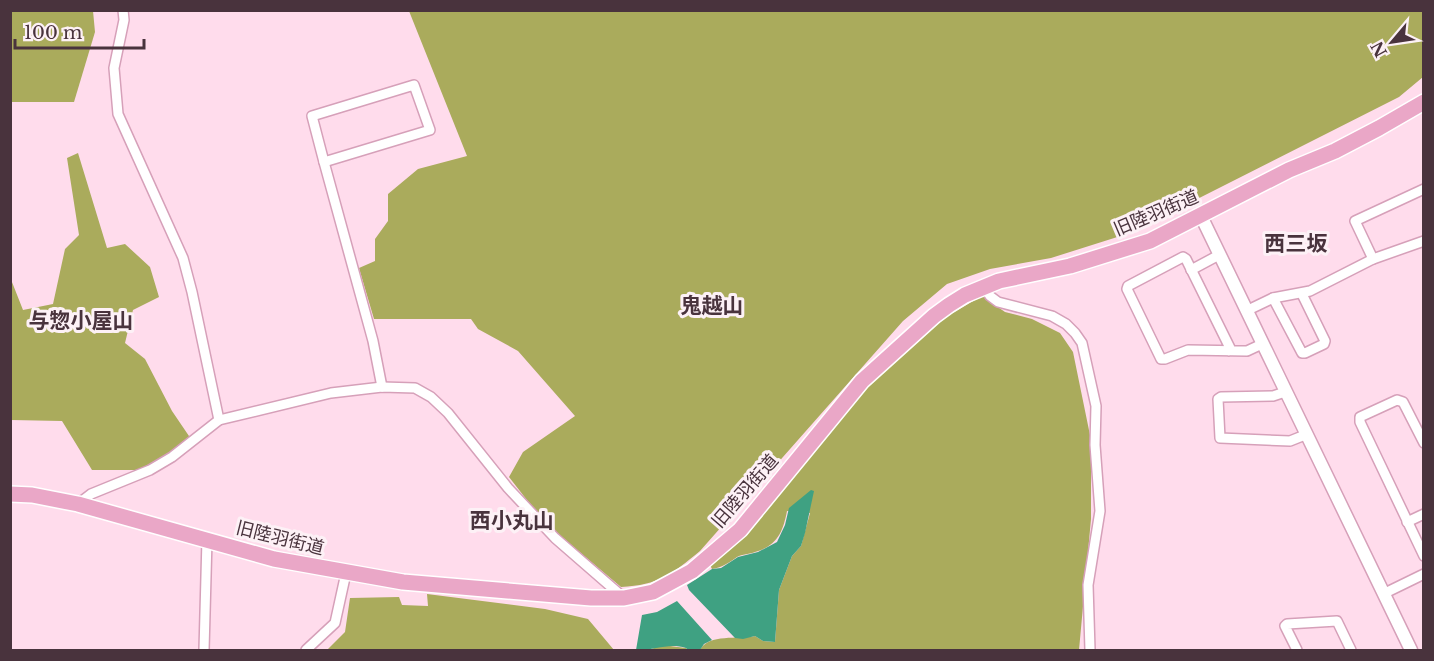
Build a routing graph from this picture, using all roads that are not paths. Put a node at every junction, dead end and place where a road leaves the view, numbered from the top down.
1 (123, 10) edge
2 (1422, 106) edge
3 (324, 162) junction
4 (1424, 189) edge
5 (1201, 216) junction
6 (1424, 241) edge
7 (1220, 255) junction
8 (1373, 259) junction
9 (1191, 270) junction
10 (983, 286) junction
11 (1302, 294) junction
12 (1273, 298) junction
13 (1246, 311) junction
14 (1262, 344) junction
15 (1229, 351) junction
16 (382, 387) junction
17 (1285, 392) junction
18 (219, 420) junction
19 (1305, 435) junction
20 (1424, 443) edge
21 (10, 494) edge
22 (78, 504) junction
23 (1424, 514) edge
24 (1407, 522) junction
25 (207, 539) junction
26 (1424, 556) edge
27 (346, 573) junction
28 (1424, 574) edge
29 (1383, 594) junction
30 (624, 598) junction
31 (204, 651) edge
32 (306, 651) edge
33 (1090, 651) edge
34 (1297, 651) edge
35 (1351, 651) edge
36 (1411, 651) edge

1 - 18 street
2 - 5 highway, 旧陸羽街道
3 - 3 street
3 - 16 street
4 - 8 street
5 - 7 street
5 - 10 highway, 旧陸羽街道
6 - 8 street
7 - 9 street
7 - 13 street
8 - 11 street
9 - 15 street
9 - 15 street
10 - 30 highway, 旧陸羽街道
10 - 33 street
11 - 12 street
11 - 12 street
12 - 13 street
13 - 14 street
14 - 15 street
14 - 17 street
16 - 18 street
16 - 30 street
17 - 19 street
17 - 19 street
18 - 22 street
19 - 29 street
20 - 24 street
21 - 22 highway, 旧陸羽街道
22 - 25 highway, 旧陸羽街道
23 - 24 street
24 - 26 street
25 - 27 highway, 旧陸羽街道
25 - 31 street
27 - 30 highway, 旧陸羽街道
27 - 32 street
28 - 29 street
29 - 36 street
34 - 35 street

